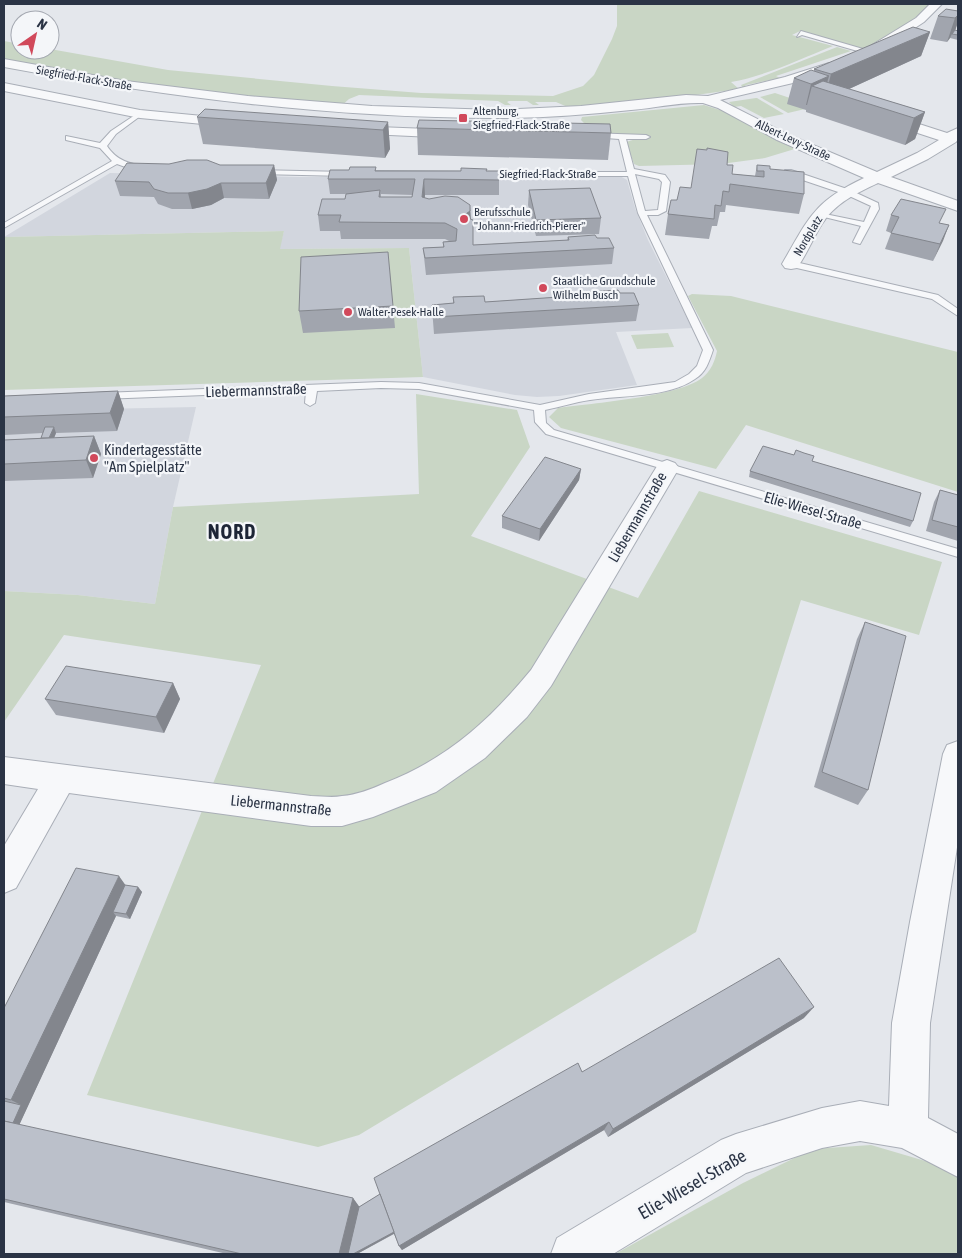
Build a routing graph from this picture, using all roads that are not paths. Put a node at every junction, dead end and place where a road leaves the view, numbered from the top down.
1 (936, 4) edge
2 (920, 20) junction
3 (936, 23) dead end
4 (799, 36) dead end
5 (868, 52) junction
6 (4, 63) edge
7 (4, 87) edge
8 (164, 91) junction
9 (710, 100) junction
10 (571, 111) junction
11 (133, 113) junction
12 (870, 113) edge
13 (246, 124) dead end
14 (336, 129) edge
15 (580, 130) joint
16 (472, 134) edge
17 (954, 136) edge
18 (622, 137) junction
19 (646, 137) dead end
20 (69, 138) dead end
21 (103, 146) junction
22 (118, 163) junction
23 (152, 170) edge
24 (779, 171) edge
25 (252, 172) edge
26 (630, 173) junction
27 (356, 174) edge
28 (469, 174) edge
29 (876, 177) junction
30 (820, 183) junction
31 (803, 186) edge
32 (846, 193) junction
33 (958, 206) edge
34 (642, 213) junction
35 (820, 215) junction
36 (866, 225) junction
37 (4, 226) edge
38 (857, 242) dead end
39 (791, 264) joint
40 (958, 313) edge
41 (312, 388) junction
42 (87, 396) edge
43 (310, 403) dead end
44 (540, 408) junction
45 (667, 468) junction
46 (958, 553) edge
47 (957, 768) edge
48 (4, 771) edge
49 (61, 778) junction
50 (4, 878) edge
51 (907, 1129) junction
52 (958, 1156) edge
53 (573, 1254) edge

1 - 2 street, Siegfried-Flack-Straße
2 - 3 street
2 - 5 street, Siegfried-Flack-Straße
4 - 5 lane
5 - 9 street, Siegfried-Flack-Straße
6 - 8 street, Siegfried-Flack-Straße
7 - 11 street, Siegfried-Flack-Straße
8 - 10 street, Siegfried-Flack-Straße
8 - 11 street, Siegfried-Flack-Straße
9 - 10 street, Siegfried-Flack-Straße
9 - 29 street, Albert-Levy-Straße
10 - 15 street
11 - 13 street, Siegfried-Flack-Straße
11 - 21 lane, Siegfried-Flack-Straße
12 - 17 street
14 - 16 street
15 - 18 lane
17 - 29 street
18 - 19 lane
18 - 26 lane
20 - 21 lane
21 - 22 lane
22 - 23 lane
22 - 37 lane
24 - 30 lane
25 - 27 lane
26 - 28 lane, Siegfried-Flack-Straße
26 - 34 lane
26 - 34 lane, Siegfried-Flack-Straße
29 - 32 street, Nordplatz
29 - 33 street, Albert-Levy-Straße
30 - 31 lane
30 - 32 lane
32 - 35 street, Nordplatz
32 - 36 lane
34 - 44 lane
35 - 36 lane
35 - 39 street, Nordplatz
36 - 38 lane
39 - 40 lane
41 - 42 lane, Liebermannstraße
41 - 43 lane
41 - 44 lane, Liebermannstraße
44 - 45 lane, Liebermannstraße
45 - 46 lane, Elie-Wiesel-Straße
45 - 49 street, Liebermannstraße
47 - 51 street
48 - 49 street, Liebermannstraße
49 - 50 street
51 - 52 street, Elie-Wiesel-Straße
51 - 53 street, Elie-Wiesel-Straße

